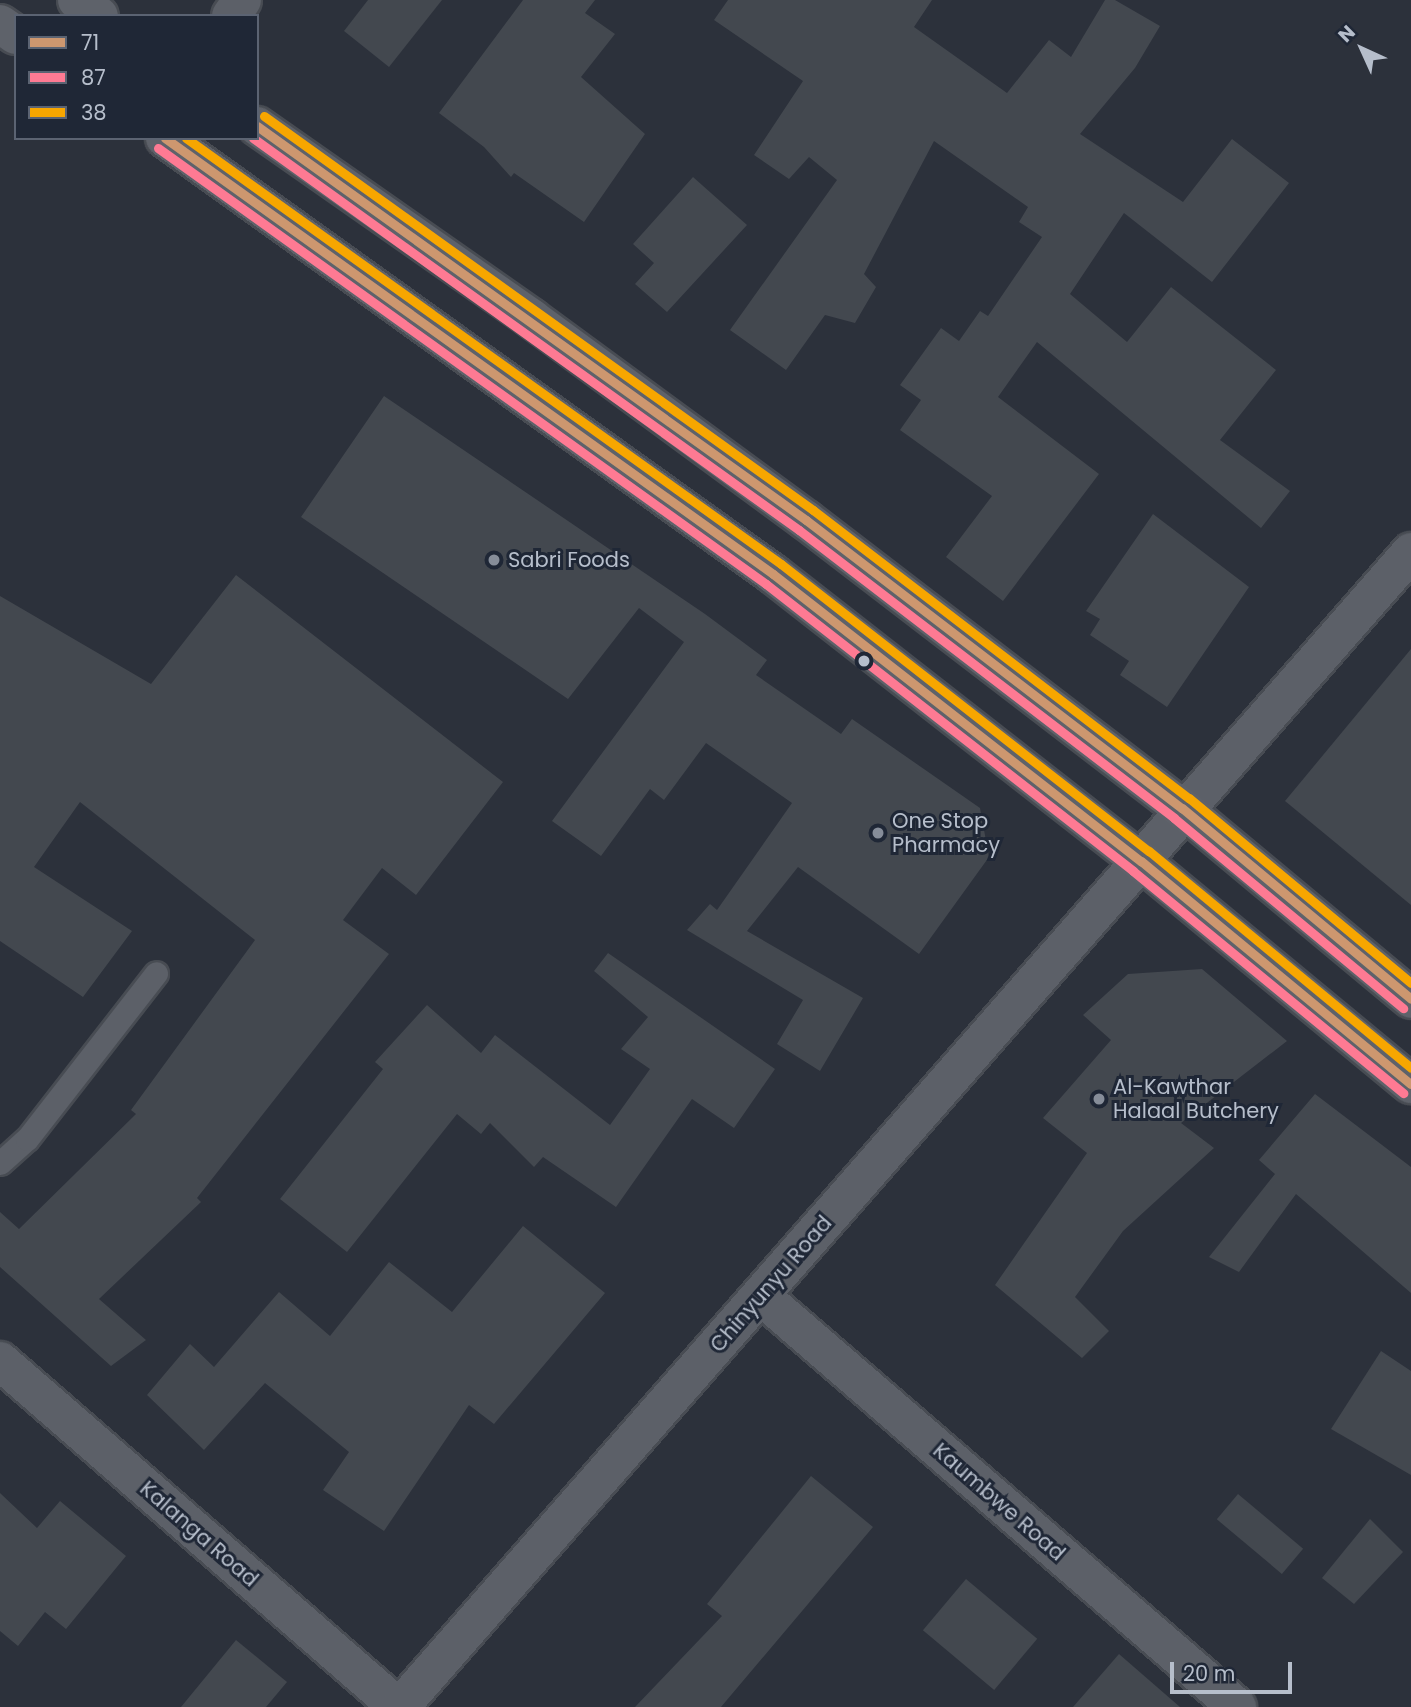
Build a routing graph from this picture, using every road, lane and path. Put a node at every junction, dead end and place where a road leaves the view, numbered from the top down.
1 (77, 0) edge
2 (96, 14) edge
3 (259, 127) edge
4 (167, 140) edge
5 (1411, 552) edge
6 (1182, 808) junction
7 (1141, 861) junction
8 (156, 973) dead end
9 (1411, 999) edge
10 (1411, 1084) edge
11 (0, 1163) edge
12 (761, 1296) junction
13 (0, 1361) edge
14 (399, 1707) edge
15 (1237, 1707) edge

1 - 2 main road
3 - 6 main road
4 - 7 main road
5 - 6 street, Chinyunyu Road
6 - 7 street, Chinyunyu Road
6 - 9 main road
7 - 10 main road
7 - 12 street, Chinyunyu Road
8 - 11 lane
12 - 14 street, Chinyunyu Road
12 - 15 street, Kaumbwe Road
13 - 14 street, Kalanga Road

